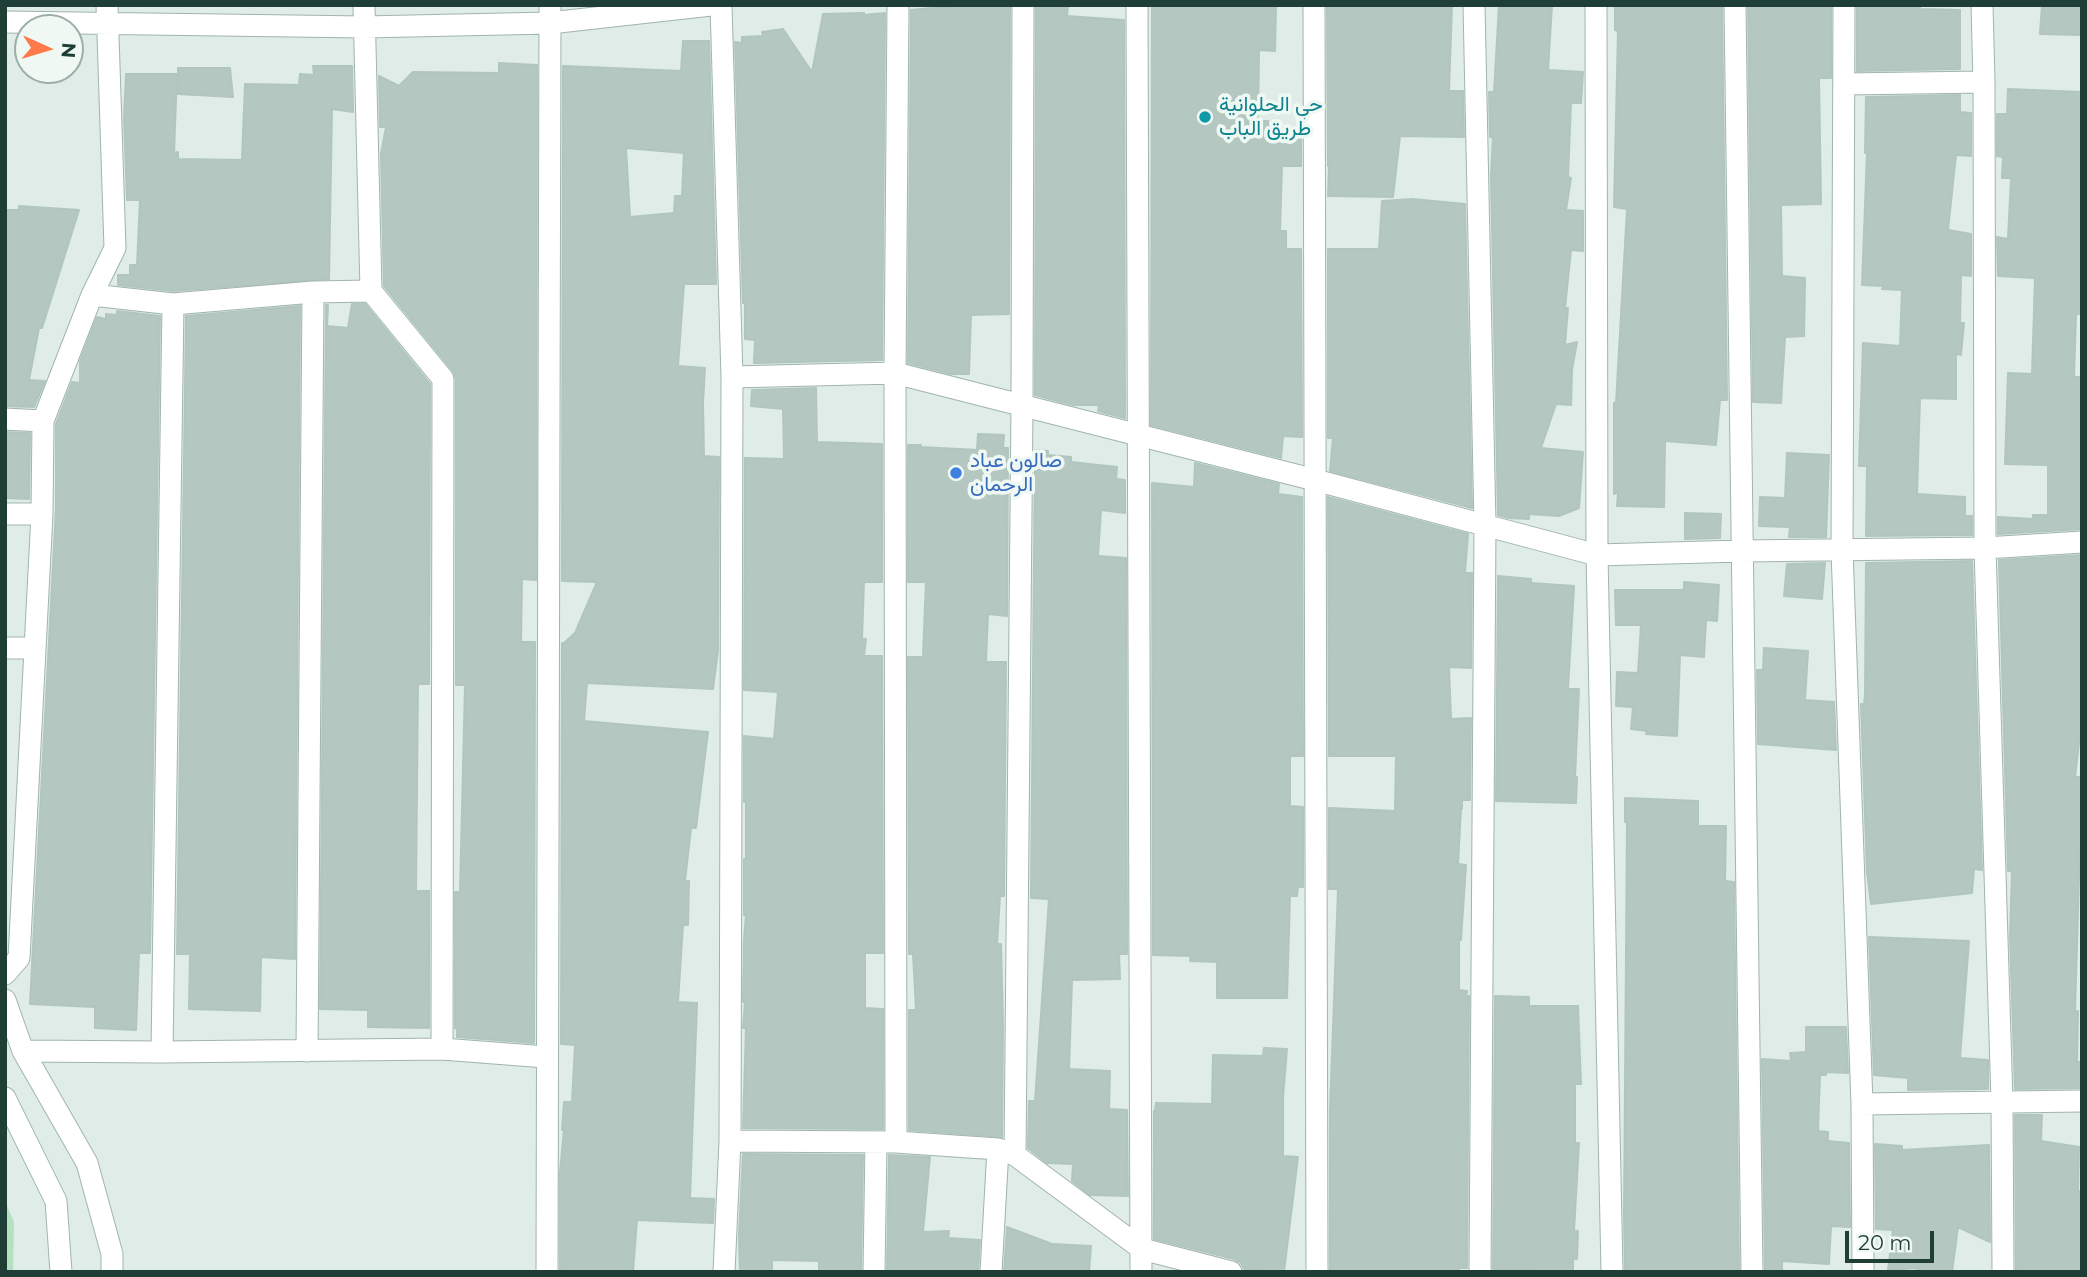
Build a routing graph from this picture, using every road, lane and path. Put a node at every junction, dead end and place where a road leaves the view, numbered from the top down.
1 (364, 5) edge
2 (711, 5) edge
3 (721, 5) edge
4 (898, 5) edge
5 (1023, 5) edge
6 (1137, 5) edge
7 (1314, 5) edge
8 (1474, 5) edge
9 (1596, 5) edge
10 (1735, 5) edge
11 (1844, 5) edge
12 (1982, 5) edge
13 (107, 14) edge
14 (550, 14) edge
15 (243, 15) edge
16 (5, 22) edge
17 (364, 27) junction
18 (1984, 82) junction
19 (1844, 84) junction
20 (371, 291) junction
21 (313, 292) junction
22 (92, 295) junction
23 (173, 304) junction
24 (895, 373) junction
25 (732, 377) junction
26 (1022, 405) junction
27 (5, 419) edge
28 (43, 421) junction
29 (1139, 436) junction
30 (1315, 481) junction
31 (5, 514) edge
32 (42, 514) junction
33 (1485, 525) junction
34 (2082, 542) edge
35 (1985, 548) junction
36 (1842, 550) junction
37 (1742, 551) junction
38 (1597, 555) junction
39 (5, 648) edge
40 (34, 648) junction
41 (16, 809) edge
42 (5, 974) edge
43 (5, 1000) edge
44 (442, 1049) junction
45 (23, 1051) junction
46 (307, 1051) junction
47 (162, 1052) junction
48 (546, 1057) junction
49 (5, 1098) edge
50 (2082, 1101) edge
51 (2002, 1102) junction
52 (1862, 1104) junction
53 (730, 1141) junction
54 (886, 1142) junction
55 (1006, 1152) junction
56 (1142, 1249) junction
57 (61, 1272) edge
58 (111, 1272) edge
59 (547, 1272) edge
60 (724, 1272) edge
61 (874, 1272) edge
62 (991, 1272) edge
63 (1141, 1272) edge
64 (1231, 1272) edge
65 (1317, 1272) edge
66 (1480, 1272) edge
67 (1612, 1272) edge
68 (1752, 1272) edge
69 (1863, 1272) edge
70 (2003, 1272) edge

1 - 17 street
2 - 14 street
3 - 25 street
4 - 24 street
5 - 26 street
6 - 29 street
7 - 30 street
8 - 33 street
9 - 38 street
10 - 37 street
11 - 19 street
12 - 18 street
13 - 15 street
13 - 16 street
13 - 22 street
14 - 17 street
14 - 48 street
15 - 17 street
17 - 20 street
18 - 19 street
18 - 35 street
19 - 36 street
20 - 21 street
20 - 44 street
21 - 23 street
21 - 46 street
22 - 23 street
22 - 28 street
23 - 47 street
24 - 25 street
24 - 26 street
24 - 54 street
25 - 53 street
26 - 29 street
26 - 55 street
27 - 28 street
28 - 32 street
29 - 30 street
29 - 56 street
30 - 33 street
30 - 65 street
31 - 32 street
32 - 40 street
33 - 38 street
33 - 66 street
34 - 35 street
35 - 36 street
35 - 51 street
36 - 37 street
36 - 52 street
37 - 38 street
37 - 68 street
38 - 67 street
39 - 40 street
40 - 41 street
41 - 42 street
43 - 45 street
44 - 46 street
44 - 48 street
45 - 47 street
45 - 58 street
46 - 47 street
48 - 59 street
49 - 57 street
50 - 51 street
51 - 52 street
51 - 70 street
52 - 69 street
53 - 54 street
53 - 60 street
54 - 55 street
54 - 61 street
55 - 56 street
55 - 62 street
56 - 63 street
56 - 64 street

